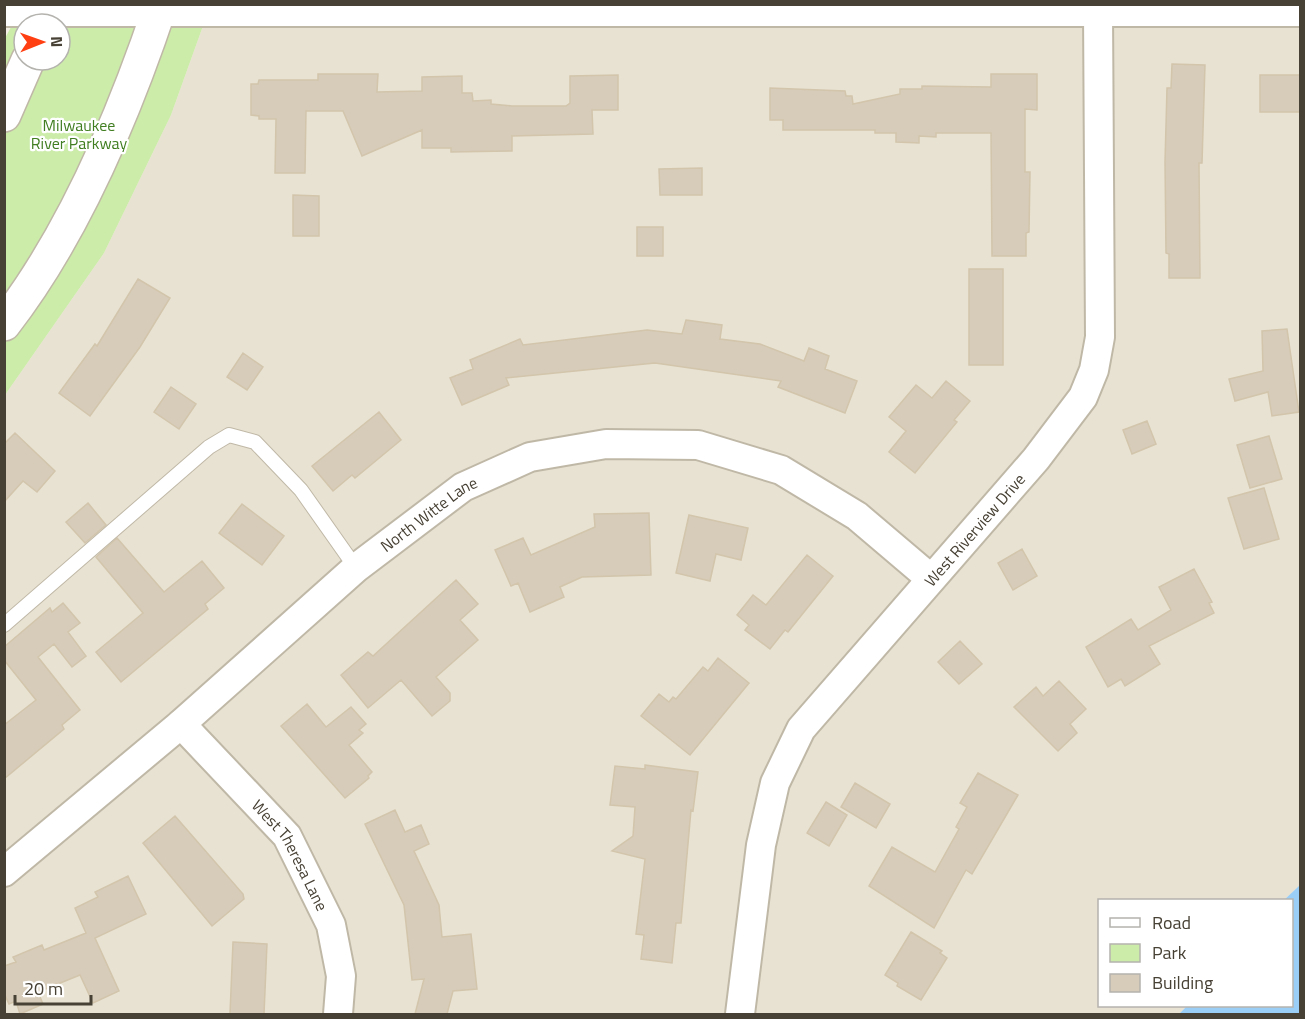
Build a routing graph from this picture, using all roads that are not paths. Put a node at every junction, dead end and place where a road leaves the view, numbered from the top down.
1 (160, 8) edge
2 (1052, 8) edge
3 (1098, 11) junction
4 (70, 12) edge
5 (1300, 12) edge
6 (23, 72) edge
7 (4, 115) edge
8 (4, 324) edge
9 (356, 568) junction
10 (930, 578) junction
11 (4, 625) edge
12 (181, 724) junction
13 (4, 872) edge
14 (338, 1014) edge
15 (740, 1014) edge

1 - 2 street
1 - 4 street
1 - 8 street
2 - 3 street
3 - 5 street
3 - 10 street, West Riverview Drive
6 - 7 street
9 - 10 street, North Witte Lane
9 - 11 lane
9 - 12 street, North Witte Lane
10 - 15 street, West Riverview Drive
12 - 13 street, North Witte Lane
12 - 14 street, West Theresa Lane

